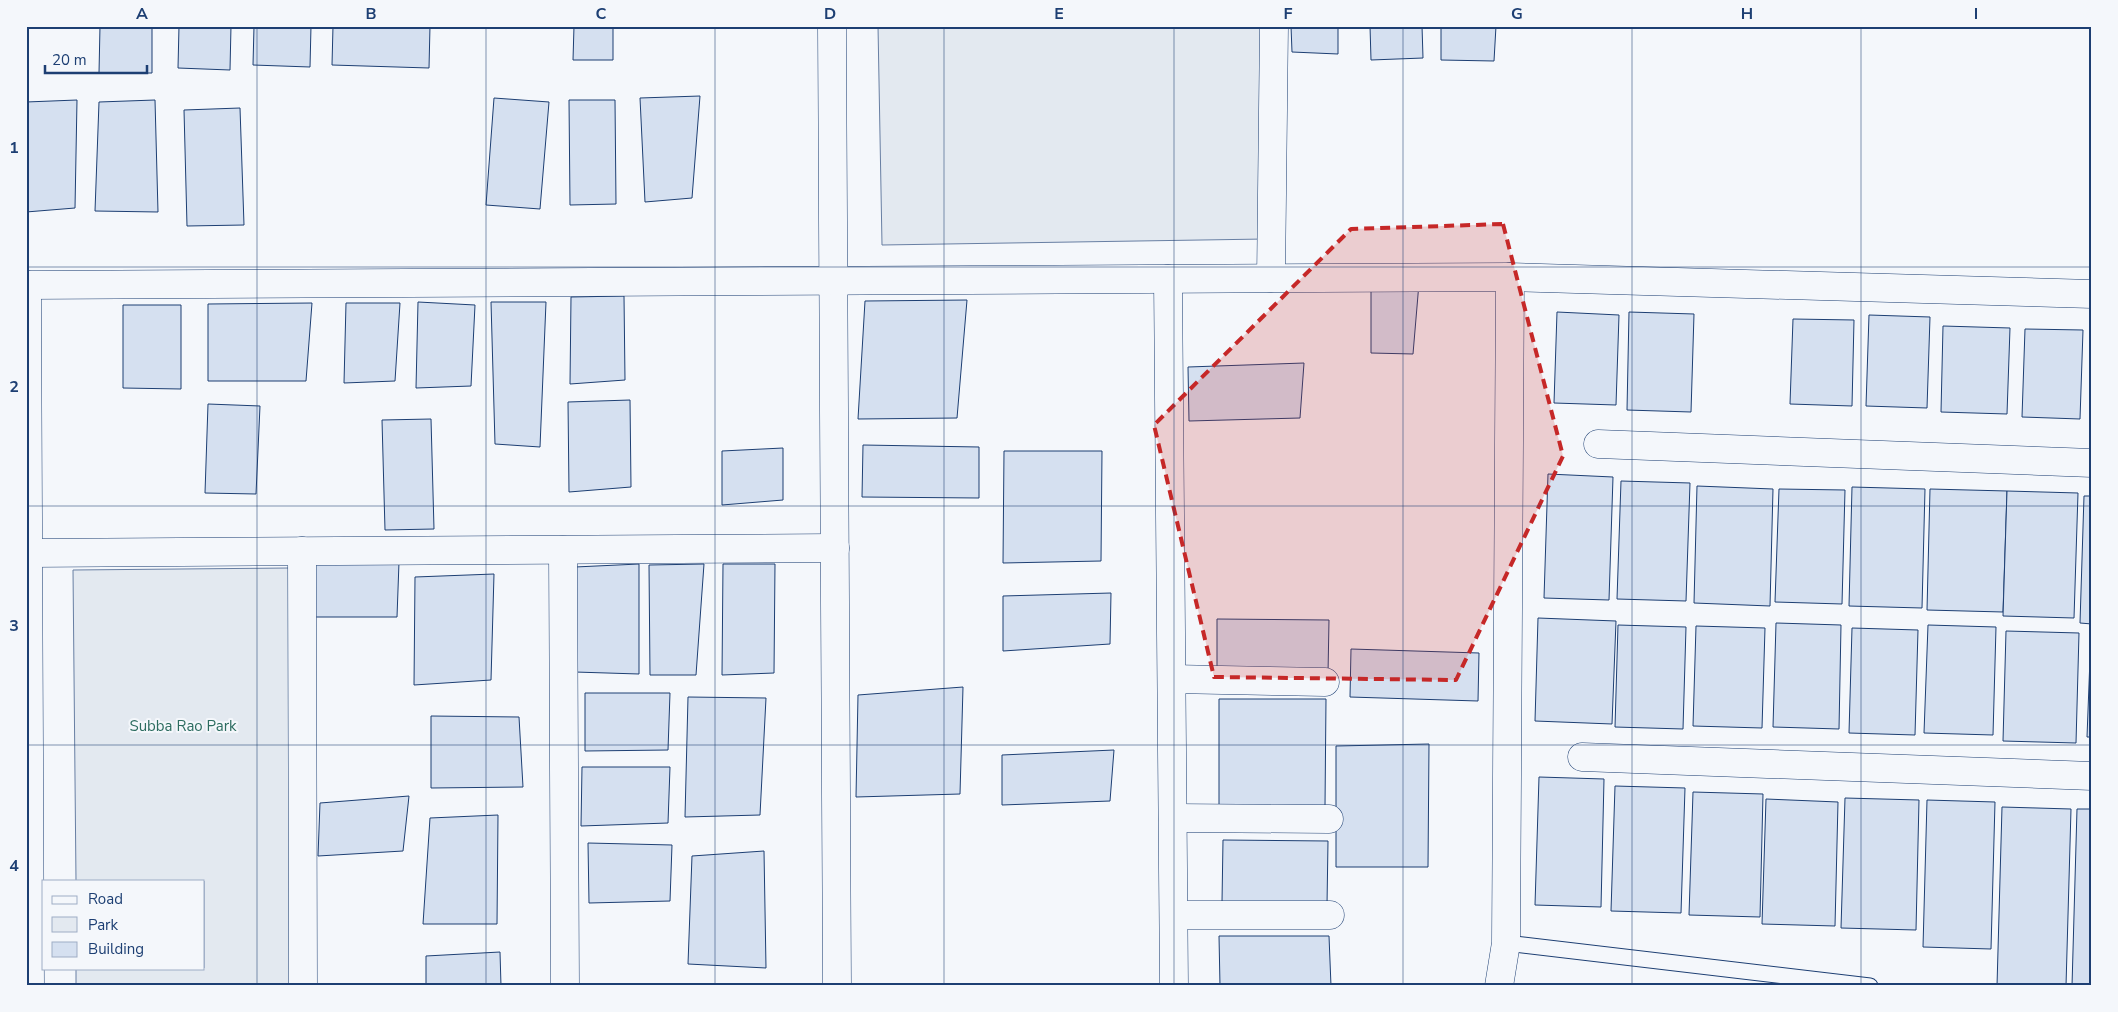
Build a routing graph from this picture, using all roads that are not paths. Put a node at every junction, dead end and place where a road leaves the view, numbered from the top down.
1 (832, 26) edge
2 (1274, 26) edge
3 (1510, 277) junction
4 (1271, 278) junction
5 (1168, 279) junction
6 (834, 280) junction
7 (27, 285) edge
8 (2092, 294) edge
9 (1598, 444) dead end
10 (2092, 463) edge
11 (835, 548) junction
12 (563, 550) junction
13 (302, 551) junction
14 (28, 553) junction
15 (1172, 679) junction
16 (1325, 682) dead end
17 (1582, 757) dead end
18 (2092, 776) edge
19 (1173, 818) junction
20 (1329, 818) dead end
21 (1174, 915) junction
22 (1330, 915) dead end
23 (1506, 943) junction
24 (30, 986) edge
25 (303, 986) edge
26 (565, 986) edge
27 (837, 986) edge
28 (1174, 986) edge
29 (1499, 986) edge
30 (1870, 986) edge

1 - 6 street
2 - 4 street
3 - 4 street
3 - 8 street
3 - 23 street
4 - 5 street
5 - 6 street
5 - 15 street
6 - 7 street
6 - 11 street
7 - 14 street
9 - 10 street
11 - 12 street
11 - 27 street
12 - 13 street
12 - 26 street
13 - 14 street
13 - 25 street
14 - 24 street
15 - 16 street
15 - 19 street
17 - 18 street
19 - 20 street
19 - 21 street
21 - 22 street
21 - 28 street
23 - 29 street
23 - 30 lane

